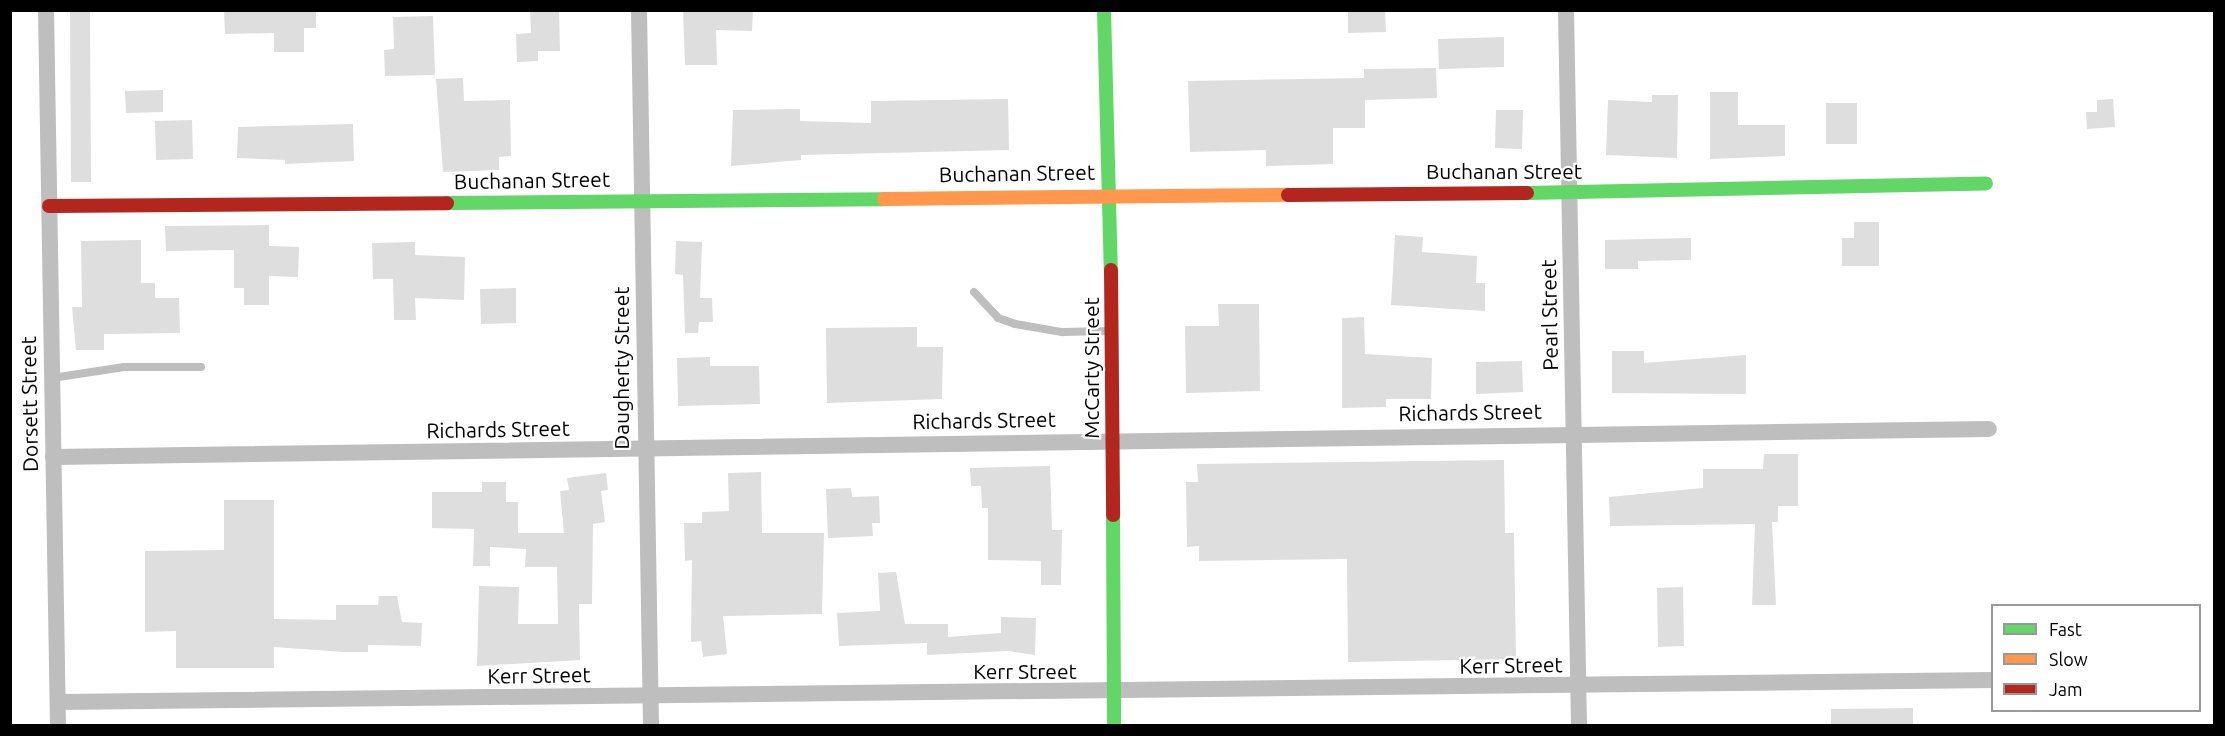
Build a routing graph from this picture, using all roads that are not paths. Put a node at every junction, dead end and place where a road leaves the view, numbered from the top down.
1 (46, 10) edge
2 (639, 10) edge
3 (1104, 10) edge
4 (1566, 10) edge
5 (1986, 183) dead end
6 (1569, 192) junction
7 (1109, 194) junction
8 (642, 200) junction
9 (49, 206) junction
10 (974, 292) dead end
11 (1113, 331) junction
12 (201, 367) dead end
13 (51, 378) junction
14 (1989, 429) dead end
15 (1575, 433) junction
16 (1112, 439) junction
17 (644, 449) junction
18 (53, 456) junction
19 (1991, 680) edge
20 (1579, 687) junction
21 (1113, 693) junction
22 (651, 696) junction
23 (58, 702) junction
24 (58, 726) edge
25 (651, 726) edge
26 (1114, 726) edge
27 (1579, 726) edge

1 - 9 street, Dorsett Street
2 - 8 street, Daugherty Street
3 - 7 street, McCarty Street
4 - 6 street, Pearl Street
5 - 6 street, Buchanan Street
6 - 7 street, Buchanan Street
6 - 15 street, Pearl Street
7 - 8 street, Buchanan Street
7 - 11 street, McCarty Street
8 - 9 street, Buchanan Street
8 - 17 street, Daugherty Street
9 - 13 street, Dorsett Street
10 - 11 lane
11 - 16 street, McCarty Street
12 - 13 lane
13 - 18 street, Dorsett Street
14 - 15 street, Richards Street
15 - 16 street, Richards Street
15 - 20 street, Pearl Street
16 - 17 street, Richards Street
16 - 21 street, McCarty Street
17 - 18 street, Richards Street
17 - 22 street, Daugherty Street
18 - 23 street, Dorsett Street
19 - 20 street, Kerr Street
20 - 21 street, Kerr Street
20 - 27 street, Pearl Street
21 - 22 street, Kerr Street
21 - 26 street, McCarty Street
22 - 23 street, Kerr Street
22 - 25 street, Daugherty Street
23 - 24 street, Dorsett Street

